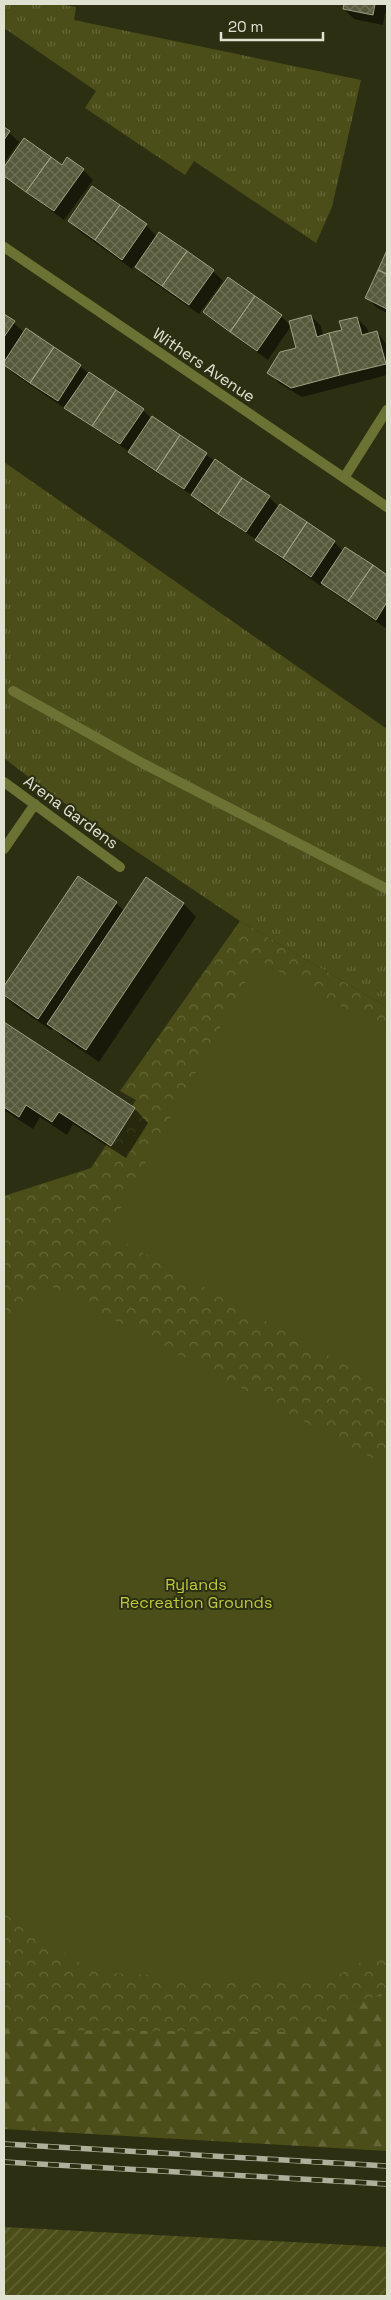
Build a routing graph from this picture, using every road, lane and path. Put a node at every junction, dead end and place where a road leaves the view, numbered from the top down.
1 (4, 247) edge
2 (387, 410) edge
3 (344, 478) junction
4 (387, 508) edge
5 (13, 690) dead end
6 (4, 782) edge
7 (34, 804) junction
8 (4, 849) edge
9 (120, 867) dead end
10 (387, 889) edge

1 - 3 street, Withers Avenue
2 - 3 street
3 - 4 street, Withers Avenue
5 - 10 street
6 - 7 street, Arena Gardens
7 - 8 street
7 - 9 street, Arena Gardens

